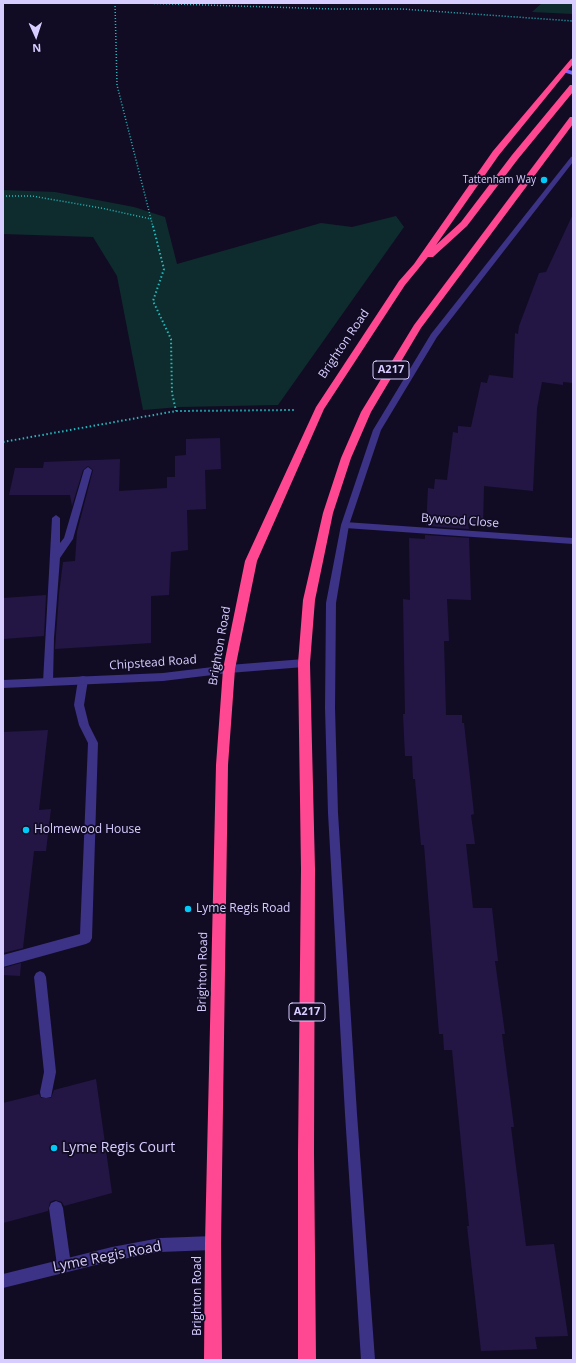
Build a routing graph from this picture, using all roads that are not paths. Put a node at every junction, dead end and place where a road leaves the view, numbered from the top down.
1 (573, 60) edge
2 (565, 71) junction
3 (573, 73) edge
4 (573, 87) edge
5 (573, 119) edge
6 (573, 158) edge
7 (417, 266) junction
8 (88, 470) dead end
9 (56, 518) dead end
10 (344, 525) junction
11 (573, 541) edge
12 (55, 557) junction
13 (304, 663) junction
14 (229, 669) junction
15 (83, 680) junction
16 (48, 682) junction
17 (3, 684) edge
18 (3, 961) edge
19 (40, 977) dead end
20 (46, 1092) dead end
21 (56, 1208) dead end
22 (213, 1243) junction
23 (64, 1265) junction
24 (3, 1281) edge
25 (213, 1360) edge
26 (307, 1360) edge
27 (368, 1360) edge

1 - 2 highway, Brighton Road
2 - 3 main road
2 - 7 highway, Brighton Road
4 - 7 highway
5 - 13 highway, A217
6 - 10 street
7 - 14 highway, Brighton Road
8 - 12 street
9 - 12 street
10 - 11 street, Bywood Close
10 - 27 street
12 - 16 street
13 - 14 street, Chipstead Road
13 - 26 highway, A217
14 - 15 street, Chipstead Road
14 - 22 highway, Brighton Road
15 - 16 street, Chipstead Road
15 - 18 street
16 - 17 street, Chipstead Road
19 - 20 street
21 - 23 street
22 - 23 street, Lyme Regis Road
22 - 25 highway, Brighton Road
23 - 24 street, Lyme Regis Road

